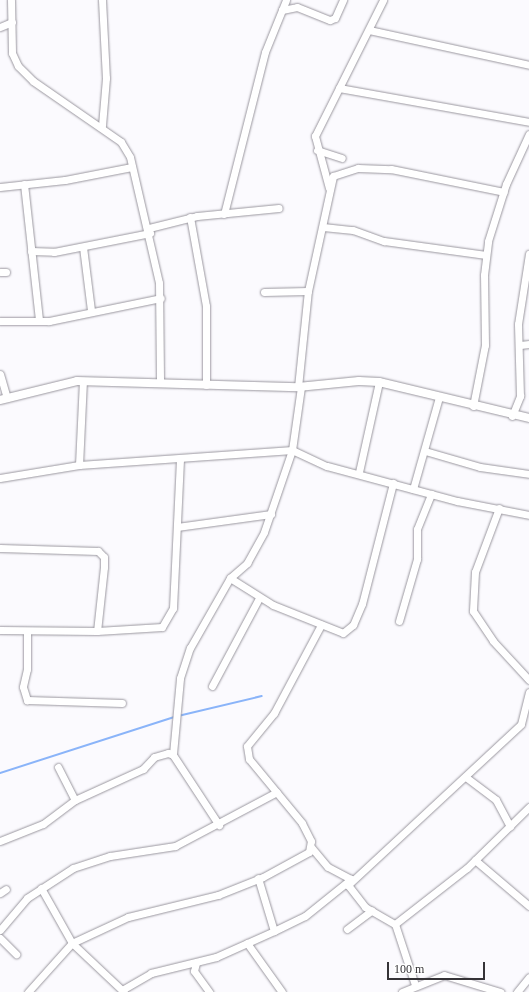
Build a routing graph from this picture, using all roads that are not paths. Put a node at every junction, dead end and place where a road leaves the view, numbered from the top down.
1 (11, 0) edge
2 (102, 0) edge
3 (286, 0) edge
4 (343, 0) edge
5 (384, 0) edge
6 (282, 10) junction
7 (12, 22) junction
8 (0, 27) edge
9 (369, 30) junction
10 (529, 65) edge
11 (339, 88) junction
12 (529, 122) edge
13 (102, 126) junction
14 (529, 134) edge
15 (317, 150) junction
16 (342, 158) dead end
17 (132, 167) junction
18 (24, 184) junction
19 (0, 187) edge
20 (329, 188) junction
21 (504, 192) junction
22 (279, 208) dead end
23 (224, 214) junction
24 (190, 217) junction
25 (323, 227) junction
26 (149, 231) junction
27 (83, 247) junction
28 (31, 251) junction
29 (486, 254) junction
30 (529, 254) edge
31 (527, 276) edge
32 (308, 291) junction
33 (264, 292) dead end
34 (160, 298) junction
35 (91, 310) junction
36 (39, 320) junction
37 (0, 321) edge
38 (529, 344) edge
39 (520, 345) junction
40 (0, 374) edge
41 (83, 381) junction
42 (379, 382) junction
43 (160, 383) junction
44 (206, 385) junction
45 (299, 387) junction
46 (439, 397) junction
47 (4, 399) edge
48 (474, 406) junction
49 (512, 416) junction
50 (529, 418) edge
51 (292, 450) junction
52 (425, 451) junction
53 (180, 460) junction
54 (79, 465) junction
55 (359, 472) junction
56 (529, 474) edge
57 (0, 478) edge
58 (393, 483) junction
59 (413, 489) junction
60 (431, 494) junction
61 (499, 508) junction
62 (271, 514) junction
63 (529, 515) edge
64 (177, 527) junction
65 (0, 548) edge
66 (230, 578) junction
67 (259, 598) junction
68 (399, 621) dead end
69 (321, 625) junction
70 (0, 630) edge
71 (27, 631) junction
72 (97, 631) junction
73 (529, 680) edge
74 (212, 686) dead end
75 (529, 692) edge
76 (122, 703) dead end
77 (173, 754) junction
78 (58, 767) dead end
79 (467, 778) junction
80 (277, 792) junction
81 (75, 800) junction
82 (529, 807) edge
83 (219, 825) junction
84 (510, 826) junction
85 (0, 842) edge
86 (311, 847) junction
87 (475, 860) junction
88 (258, 878) junction
89 (350, 882) junction
90 (41, 888) junction
91 (528, 904) edge
92 (372, 910) junction
93 (395, 924) junction
94 (347, 929) dead end
95 (0, 930) edge
96 (274, 932) junction
97 (0, 938) edge
98 (72, 943) junction
99 (247, 943) junction
100 (16, 954) dead end
101 (196, 963) junction
102 (529, 977) edge
103 (415, 985) junction
104 (123, 991) edge
105 (28, 992) edge
106 (209, 992) edge
107 (282, 992) edge
108 (402, 992) edge
109 (500, 992) edge
110 (517, 992) edge

1 - 7 street
2 - 13 street
3 - 6 street
4 - 6 street
5 - 9 street
6 - 23 street
7 - 8 street
7 - 13 street
9 - 10 street
9 - 11 street
11 - 12 street
11 - 15 street
13 - 17 street
14 - 21 street
15 - 16 street
15 - 20 street
17 - 18 street
17 - 26 street
18 - 19 street
18 - 28 street
20 - 21 street
20 - 25 street
21 - 29 street
22 - 23 street
23 - 24 street
24 - 26 street
24 - 44 street
25 - 29 street
25 - 32 street
26 - 27 street
26 - 34 street
27 - 28 street
27 - 35 street
28 - 36 street
29 - 48 street
30 - 31 street
31 - 39 street
32 - 33 street
32 - 45 street
34 - 35 street
34 - 43 street
35 - 36 street
36 - 37 street
38 - 39 street
39 - 49 street
40 - 47 street
41 - 43 street
41 - 47 street
41 - 54 street
42 - 45 street
42 - 46 street
42 - 55 street
43 - 44 street
44 - 45 street
45 - 51 street
46 - 48 street
46 - 52 street
48 - 49 street
49 - 50 street
51 - 53 street
51 - 55 street
51 - 62 street
52 - 56 street
52 - 59 street
53 - 54 street
53 - 64 street
54 - 57 street
55 - 58 street
58 - 59 street
58 - 69 street
59 - 60 street
60 - 61 street
60 - 68 street
61 - 63 street
61 - 73 street
62 - 64 street
62 - 66 street
64 - 72 street
65 - 72 street
66 - 67 street
66 - 77 street
67 - 69 street
67 - 74 street
69 - 80 street
70 - 71 street
71 - 72 street
71 - 76 street
75 - 79 street
77 - 81 street
77 - 83 street
78 - 81 street
79 - 84 street
79 - 89 street
80 - 83 street
80 - 86 street
81 - 85 street
82 - 84 street
83 - 90 street
84 - 87 street
86 - 88 street
86 - 89 street
87 - 91 street
87 - 93 street
88 - 96 street
88 - 98 street
89 - 92 street
89 - 96 street
90 - 95 street
90 - 98 street
92 - 93 street
92 - 94 street
93 - 103 street
96 - 99 street
97 - 100 street
98 - 104 street
98 - 105 street
99 - 101 street
99 - 107 street
101 - 104 street
101 - 106 street
102 - 110 street
103 - 108 street
103 - 109 street

